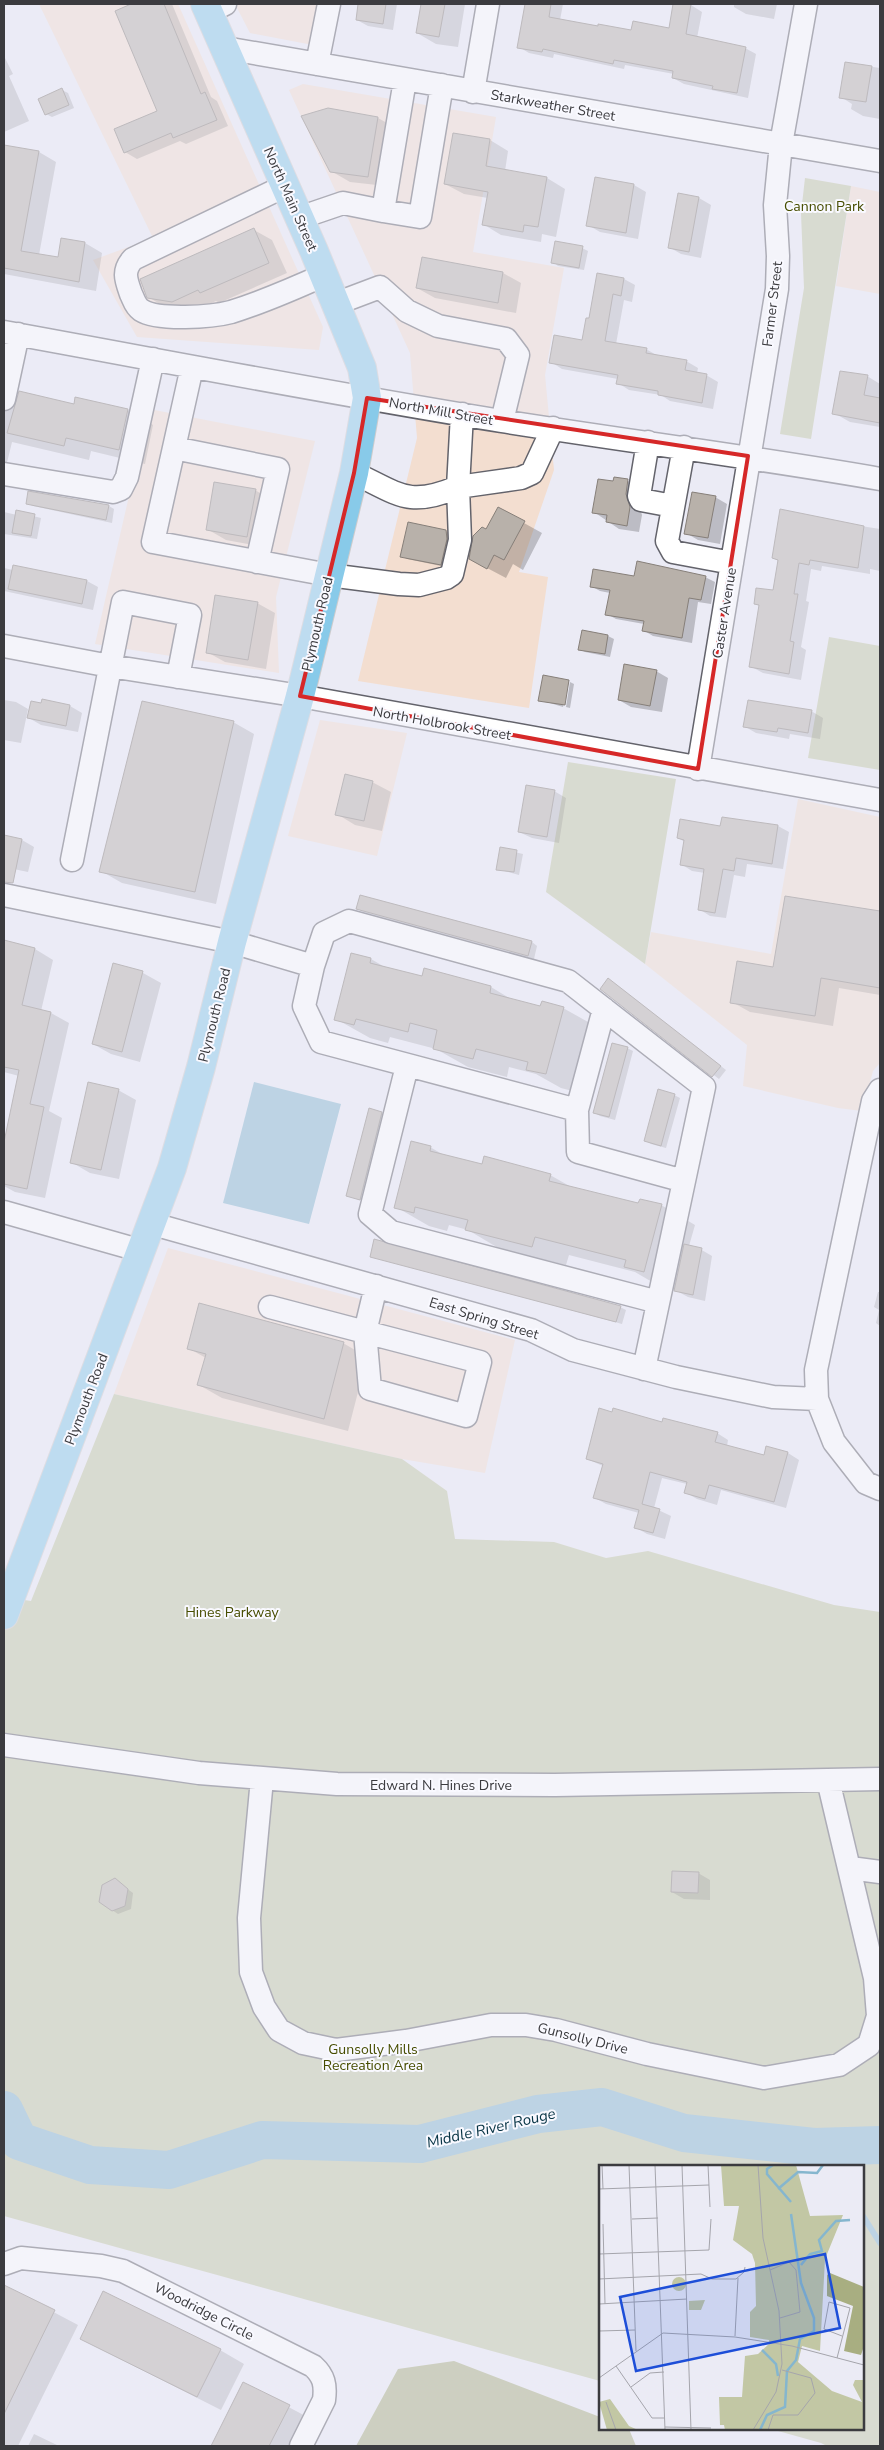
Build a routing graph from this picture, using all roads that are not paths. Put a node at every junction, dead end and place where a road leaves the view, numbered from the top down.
1 (329, 4) edge
2 (488, 4) edge
3 (806, 4) edge
4 (213, 7) edge
5 (225, 48) junction
6 (317, 64) junction
7 (405, 80) junction
8 (442, 85) junction
9 (473, 92) junction
10 (781, 144) junction
11 (880, 161) edge
12 (285, 186) junction
13 (383, 211) junction
14 (299, 218) junction
15 (324, 275) junction
16 (335, 304) junction
17 (11, 333) edge
18 (153, 359) junction
19 (192, 366) junction
20 (4, 398) edge
21 (366, 398) junction
22 (462, 414) junction
23 (502, 421) junction
24 (553, 428) junction
25 (648, 442) junction
26 (684, 447) junction
27 (174, 448) junction
28 (748, 456) junction
29 (354, 472) junction
30 (4, 474) edge
31 (880, 479) edge
32 (458, 487) junction
33 (673, 506) junction
34 (257, 562) junction
35 (732, 563) junction
36 (329, 575) junction
37 (4, 646) edge
38 (110, 666) junction
39 (178, 677) junction
40 (300, 696) junction
41 (698, 769) junction
42 (880, 800) edge
43 (72, 860) dead end
44 (4, 895) edge
45 (232, 942) junction
46 (313, 966) junction
47 (604, 1009) junction
48 (407, 1066) junction
49 (880, 1090) edge
50 (577, 1110) junction
51 (684, 1181) junction
52 (4, 1212) edge
53 (152, 1224) junction
54 (142, 1251) junction
55 (376, 1286) junction
56 (658, 1302) junction
57 (270, 1307) dead end
58 (364, 1332) junction
59 (644, 1369) junction
60 (817, 1399) junction
61 (880, 1489) edge
62 (4, 1615) edge
63 (4, 1745) edge
64 (262, 1779) junction
65 (880, 1779) edge
66 (828, 1780) junction
67 (850, 1868) junction
68 (880, 1872) edge
69 (4, 2264) edge
70 (300, 2446) edge

1 - 6 street
2 - 9 street
3 - 10 street, Farmer Street
4 - 5 main road, North Main Street
5 - 6 street, Starkweather Street
5 - 12 main road, North Main Street
6 - 7 street, Starkweather Street
7 - 8 street, Starkweather Street
7 - 13 street
8 - 9 street, Starkweather Street
8 - 13 street
9 - 10 street, Starkweather Street
10 - 11 street, Starkweather Street
10 - 28 street, Farmer Street
12 - 14 main road, North Main Street
12 - 15 street
13 - 14 street
14 - 15 main road, North Main Street
15 - 16 main road, North Main Street
16 - 21 main road, North Main Street
16 - 23 street
17 - 18 street, North Mill Street
17 - 20 street
18 - 19 street, North Mill Street
18 - 30 street
19 - 21 street, North Mill Street
19 - 27 street
21 - 22 street, North Mill Street
21 - 29 main road, Plymouth Road
22 - 23 street, North Mill Street
22 - 32 street
23 - 24 street, North Mill Street
24 - 25 street, North Mill Street
24 - 32 street
25 - 26 street, North Mill Street
25 - 33 street
26 - 28 street, North Mill Street
26 - 33 street
27 - 34 street
27 - 34 street
28 - 31 street, North Mill Street
28 - 35 street, Caster Avenue
29 - 32 street
29 - 36 main road, Plymouth Road
32 - 36 street
33 - 35 street
34 - 36 street
35 - 41 street, Caster Avenue
36 - 40 main road, Plymouth Road
37 - 38 street, North Holbrook Street
38 - 39 street, North Holbrook Street
38 - 39 street
38 - 43 street
39 - 40 street, North Holbrook Street
40 - 41 street, North Holbrook Street
40 - 45 main road, Plymouth Road
41 - 42 street, North Holbrook Street
44 - 45 street
45 - 46 street
45 - 53 main road, Plymouth Road
46 - 47 street
46 - 48 street
47 - 50 street
47 - 51 street
48 - 50 street
48 - 56 street
49 - 60 street
50 - 51 street
51 - 56 street
52 - 54 street
53 - 54 main road, Plymouth Road
53 - 55 street, East Spring Street
54 - 62 main road, Plymouth Road
55 - 58 street
55 - 59 street, East Spring Street
56 - 59 street
57 - 58 street
58 - 58 street
59 - 60 street, East Spring Street
60 - 61 street
63 - 64 street, Edward N. Hines Drive
64 - 66 street, Edward N. Hines Drive
64 - 67 street, Gunsolly Drive
65 - 66 street, Edward N. Hines Drive
66 - 67 street, Gunsolly Drive
67 - 68 street
69 - 70 street, Woodridge Circle

